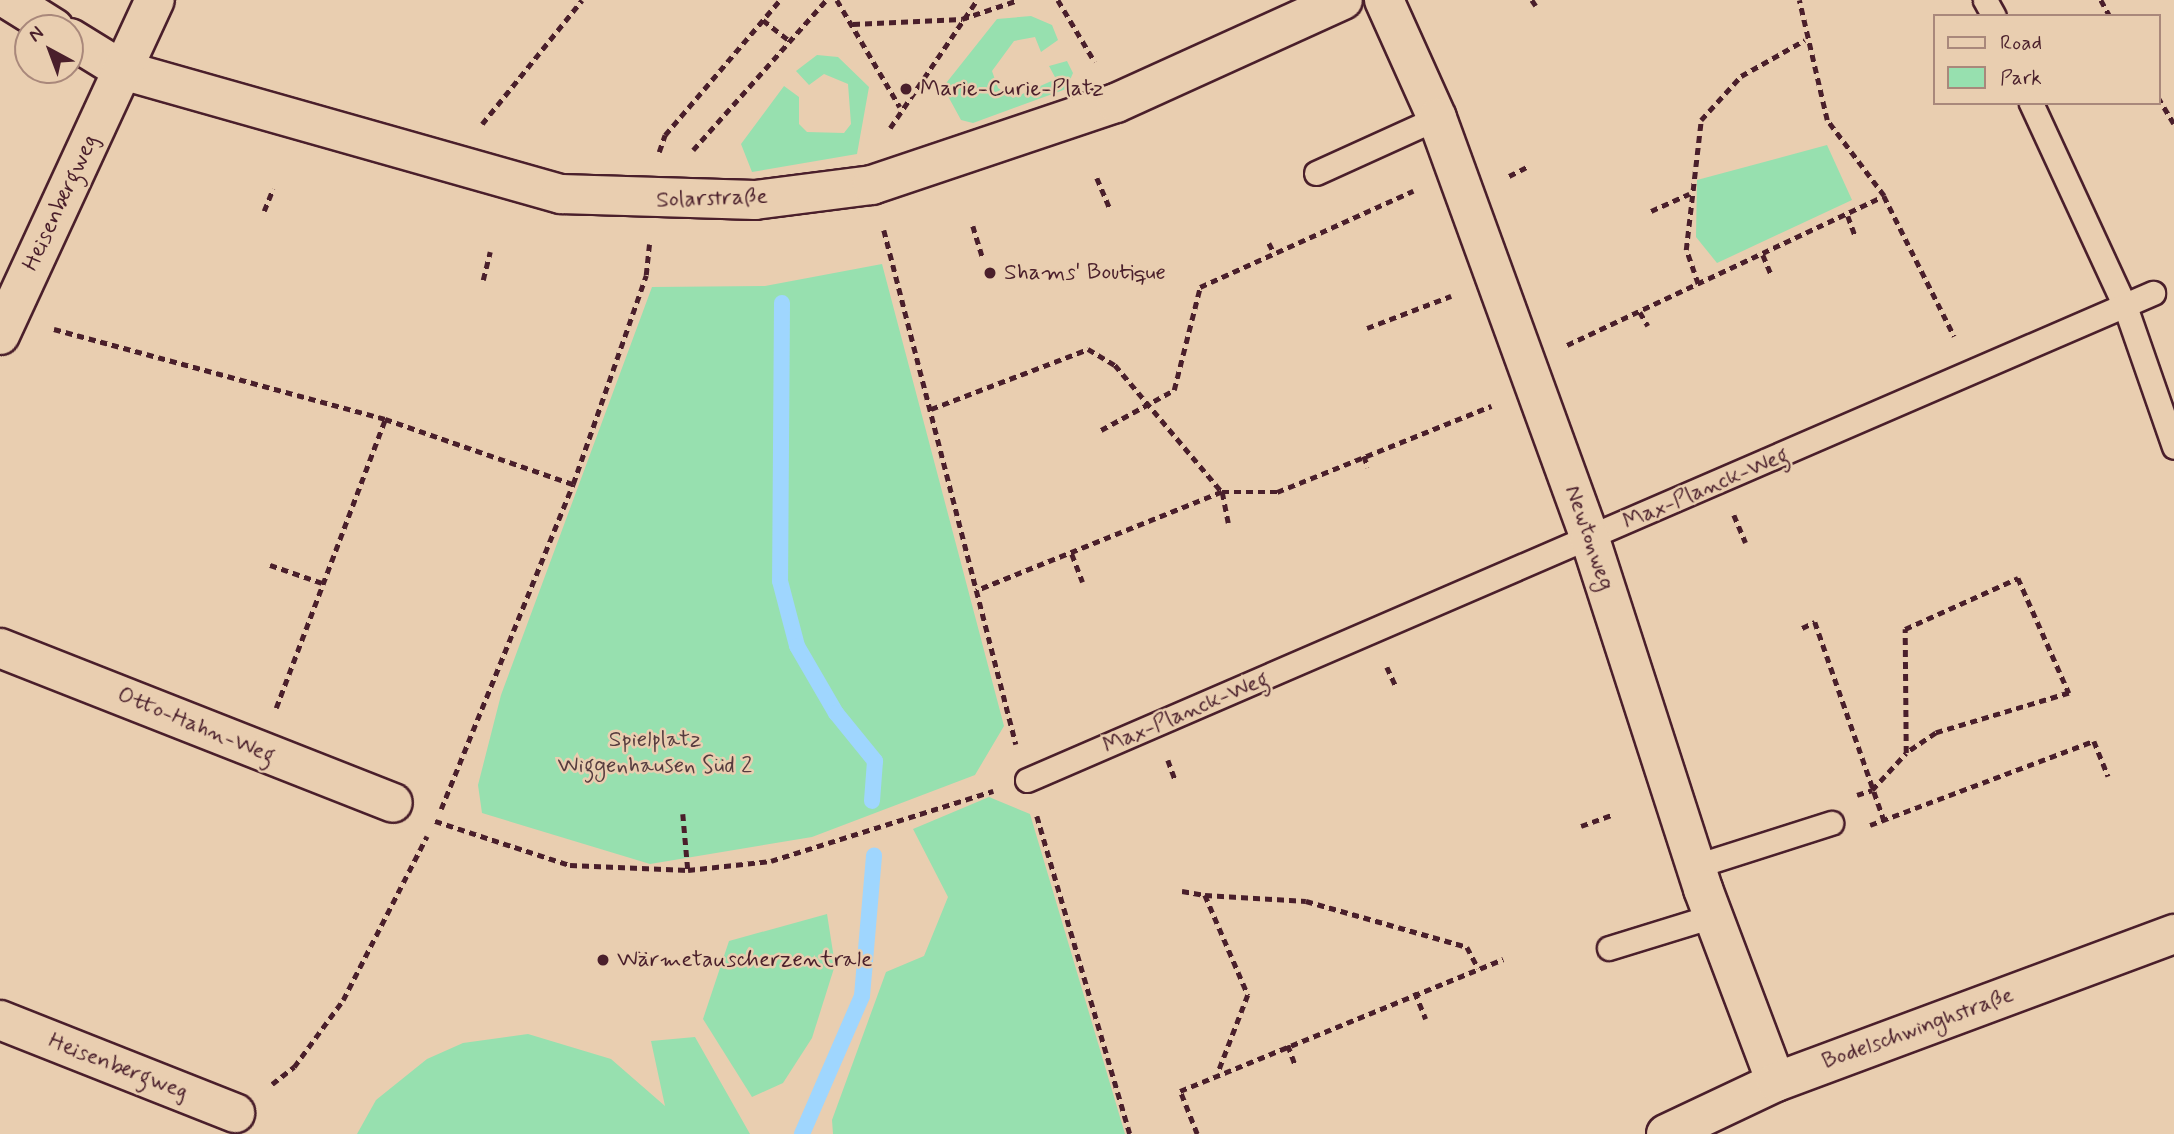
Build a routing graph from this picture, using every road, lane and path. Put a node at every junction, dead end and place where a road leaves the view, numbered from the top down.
1 (9, 0) edge
2 (155, 0) edge
3 (582, 0) edge
4 (780, 0) edge
5 (826, 0) edge
6 (837, 0) edge
7 (977, 0) edge
8 (1018, 0) edge
9 (1058, 0) edge
10 (1384, 0) edge
11 (1532, 0) edge
12 (1799, 0) edge
13 (1332, 2) edge
14 (1536, 6) dead end
15 (32, 14) edge
16 (962, 19) junction
17 (763, 20) junction
18 (853, 24) junction
19 (1805, 40) junction
20 (790, 41) junction
21 (84, 47) edge
22 (122, 70) junction
23 (2160, 100) edge
24 (1116, 103) junction
25 (2032, 105) edge
26 (900, 107) junction
27 (1437, 118) junction
28 (2174, 124) edge
29 (448, 166) junction
30 (1316, 173) dead end
31 (1456, 173) junction
32 (1097, 178) dead end
33 (654, 184) junction
34 (872, 185) junction
35 (273, 189) dead end
36 (1689, 194) junction
37 (1884, 196) junction
38 (1110, 208) dead end
39 (264, 211) dead end
40 (1651, 211) dead end
41 (1848, 216) junction
42 (973, 226) dead end
43 (1856, 238) dead end
44 (1269, 243) dead end
45 (890, 251) dead end
46 (490, 252) dead end
47 (1274, 253) junction
48 (1763, 255) junction
49 (983, 258) dead end
50 (1771, 274) dead end
51 (1494, 278) junction
52 (483, 280) dead end
53 (1698, 285) junction
54 (2153, 293) dead end
55 (2124, 306) junction
56 (1640, 312) junction
57 (4, 326) edge
58 (1648, 326) dead end
59 (1367, 328) dead end
60 (1973, 373) junction
61 (1531, 376) junction
62 (1147, 403) junction
63 (931, 408) junction
64 (385, 419) junction
65 (1101, 430) dead end
66 (2174, 447) edge
67 (1364, 456) junction
68 (1368, 467) dead end
69 (573, 484) junction
70 (1222, 492) junction
71 (1228, 523) dead end
72 (1590, 539) junction
73 (1072, 554) junction
74 (270, 565) dead end
75 (1083, 582) dead end
76 (323, 583) junction
77 (976, 591) junction
78 (1801, 628) dead end
79 (0, 649) edge
80 (285, 681) dead end
81 (1906, 753) junction
82 (2108, 776) dead end
83 (1027, 780) junction
84 (1872, 790) junction
85 (1844, 799) dead end
86 (393, 803) joint
87 (683, 814) dead end
88 (1611, 815) dead end
89 (1884, 820) junction
90 (435, 821) junction
91 (1831, 823) dead end
92 (1581, 826) dead end
93 (1860, 829) dead end
94 (1696, 866) junction
95 (688, 870) junction
96 (1182, 891) dead end
97 (1205, 895) junction
98 (1713, 916) junction
99 (2174, 934) edge
100 (1609, 947) dead end
101 (1503, 959) dead end
102 (1478, 969) junction
103 (1415, 992) junction
104 (1426, 1018) dead end
105 (0, 1020) edge
106 (1288, 1045) junction
107 (1296, 1067) dead end
108 (1218, 1071) junction
109 (1776, 1082) junction
110 (235, 1113) joint
111 (1130, 1134) edge
112 (1197, 1134) edge
113 (1666, 1134) edge

1 - 15 street
2 - 22 street, Heisenbergweg
3 - 29 path
4 - 17 path
5 - 20 path
6 - 18 path
7 - 16 path
8 - 16 path
9 - 24 path
10 - 27 street, Newtonweg
11 - 14 path
12 - 19 path
13 - 24 street, Solarstraße
16 - 18 path
16 - 26 path
17 - 20 path
17 - 33 path
18 - 26 path
19 - 36 path
19 - 37 path
20 - 33 path
21 - 22 street, Solarstraße
22 - 29 street, Solarstraße
22 - 57 street, Heisenbergweg
23 - 28 path
24 - 34 street, Solarstraße
25 - 55 lane
26 - 34 path
27 - 30 lane
27 - 31 street, Newtonweg
29 - 33 street, Solarstraße
31 - 47 path
31 - 51 street, Newtonweg
32 - 38 path
33 - 34 street, Solarstraße
33 - 69 path
35 - 39 path
36 - 40 path
36 - 53 path
37 - 41 path
37 - 60 path
41 - 43 path
41 - 48 path
42 - 49 path
44 - 47 path
45 - 63 path
46 - 52 path
47 - 62 path
48 - 50 path
48 - 53 path
51 - 59 path
51 - 61 street, Newtonweg
53 - 56 path
54 - 55 lane, Max-Planck-Weg
55 - 60 lane, Max-Planck-Weg
55 - 66 lane
56 - 58 path
56 - 61 path
57 - 64 path
60 - 72 lane, Max-Planck-Weg
61 - 67 path
61 - 72 street, Newtonweg
62 - 63 path
62 - 65 path
62 - 70 path
63 - 77 path
64 - 69 path
64 - 76 path
67 - 68 path
67 - 70 path
69 - 90 path
70 - 71 path
70 - 73 path
72 - 83 lane, Max-Planck-Weg
72 - 94 street, Newtonweg
73 - 75 path
73 - 77 path
74 - 76 path
76 - 80 path
77 - 83 path
78 - 84 path
79 - 86 street, Otto-Hahn-Weg
81 - 81 path
81 - 84 path
82 - 89 path
83 - 95 path
83 - 111 path
84 - 85 path
84 - 89 path
86 - 90 path
87 - 95 path
88 - 92 path
89 - 93 path
90 - 95 path
90 - 110 path
91 - 94 lane
94 - 98 street, Newtonweg
96 - 97 path
97 - 102 path
97 - 108 path
98 - 100 lane
98 - 109 street, Newtonweg
99 - 109 street, Bodelschwinghstraße
101 - 102 path
102 - 103 path
103 - 104 path
103 - 106 path
105 - 110 street, Heisenbergweg
106 - 107 path
106 - 108 path
108 - 112 path
109 - 113 street, Bodelschwinghstraße

